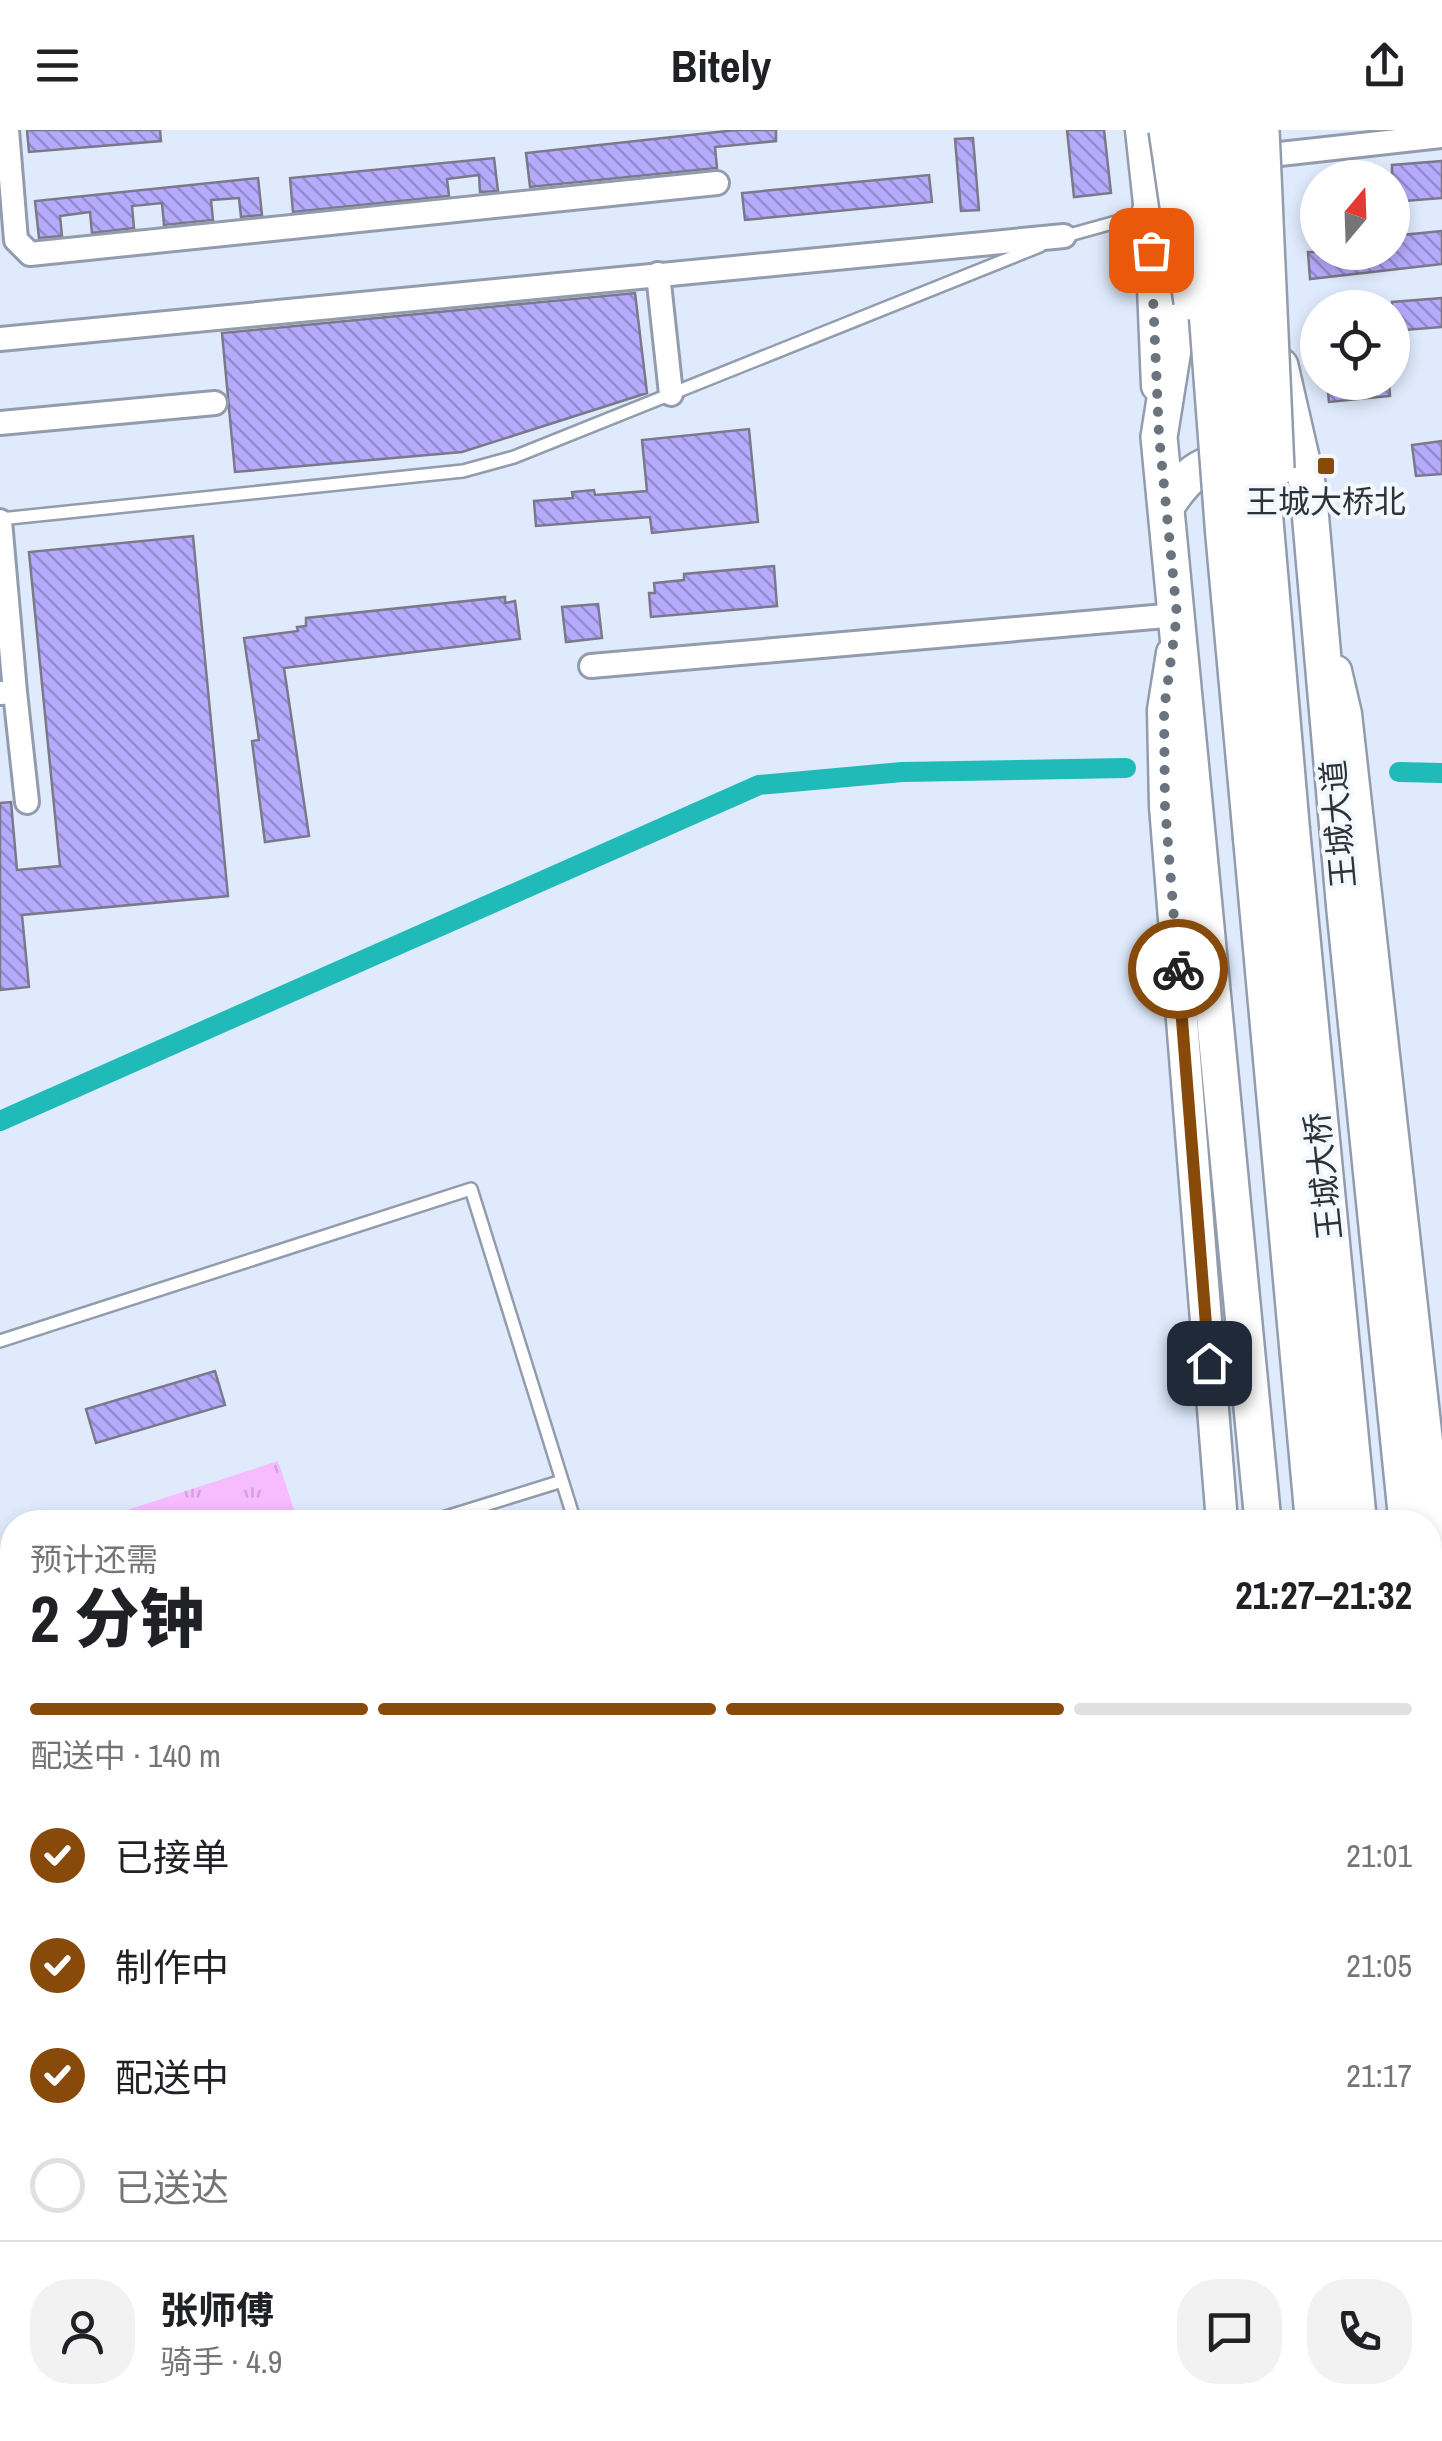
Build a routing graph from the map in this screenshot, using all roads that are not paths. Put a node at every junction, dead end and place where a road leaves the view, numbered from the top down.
1 (7, 130) edge
2 (1142, 130) edge
3 (1171, 130) edge
4 (1196, 130) edge
5 (1229, 130) edge
6 (1244, 130) edge
7 (1266, 136) edge
8 (1442, 136) edge
9 (717, 182) dead end
10 (1150, 213) junction
11 (1064, 236) junction
12 (658, 274) junction
13 (0, 340) edge
14 (671, 394) junction
15 (215, 402) dead end
16 (1291, 413) junction
17 (0, 423) edge
18 (1159, 436) junction
19 (1308, 488) junction
20 (1167, 505) junction
21 (0, 520) edge
22 (1226, 531) junction
23 (1316, 576) junction
24 (1177, 615) junction
25 (590, 666) dead end
26 (7, 692) edge
27 (11, 756) edge
28 (27, 802) dead end
29 (1271, 834) junction
30 (0, 1341) edge
31 (562, 1480) junction
32 (468, 1510) edge
33 (571, 1510) edge
34 (1221, 1510) edge
35 (1262, 1510) edge
36 (1315, 1510) edge
37 (1355, 1510) edge
38 (1422, 1510) edge
39 (1423, 1510) edge

1 - 9 street
2 - 10 main road
3 - 10 main road
3 - 18 main road
3 - 22 main road, bridge
4 - 22 highway, bridge
5 - 29 highway, 王城大道, bridge
6 - 16 main road, 王城大道
7 - 8 street
7 - 16 main road
7 - 29 main road, bridge
10 - 11 lane
10 - 18 main road
11 - 12 street
11 - 14 lane
12 - 13 street
12 - 14 street
14 - 21 lane
15 - 17 street
16 - 19 main road, 王城大道
18 - 20 main road
19 - 20 main road
19 - 23 main road, 王城大道
20 - 24 main road
21 - 26 street
22 - 29 highway, bridge
23 - 38 main road, 王城大道
23 - 39 main road
24 - 25 street
24 - 34 main road
24 - 35 main road
26 - 27 street
27 - 28 street
29 - 36 highway, 王城大桥
29 - 37 highway, 王城大桥
30 - 31 lane
31 - 32 lane
31 - 33 lane

